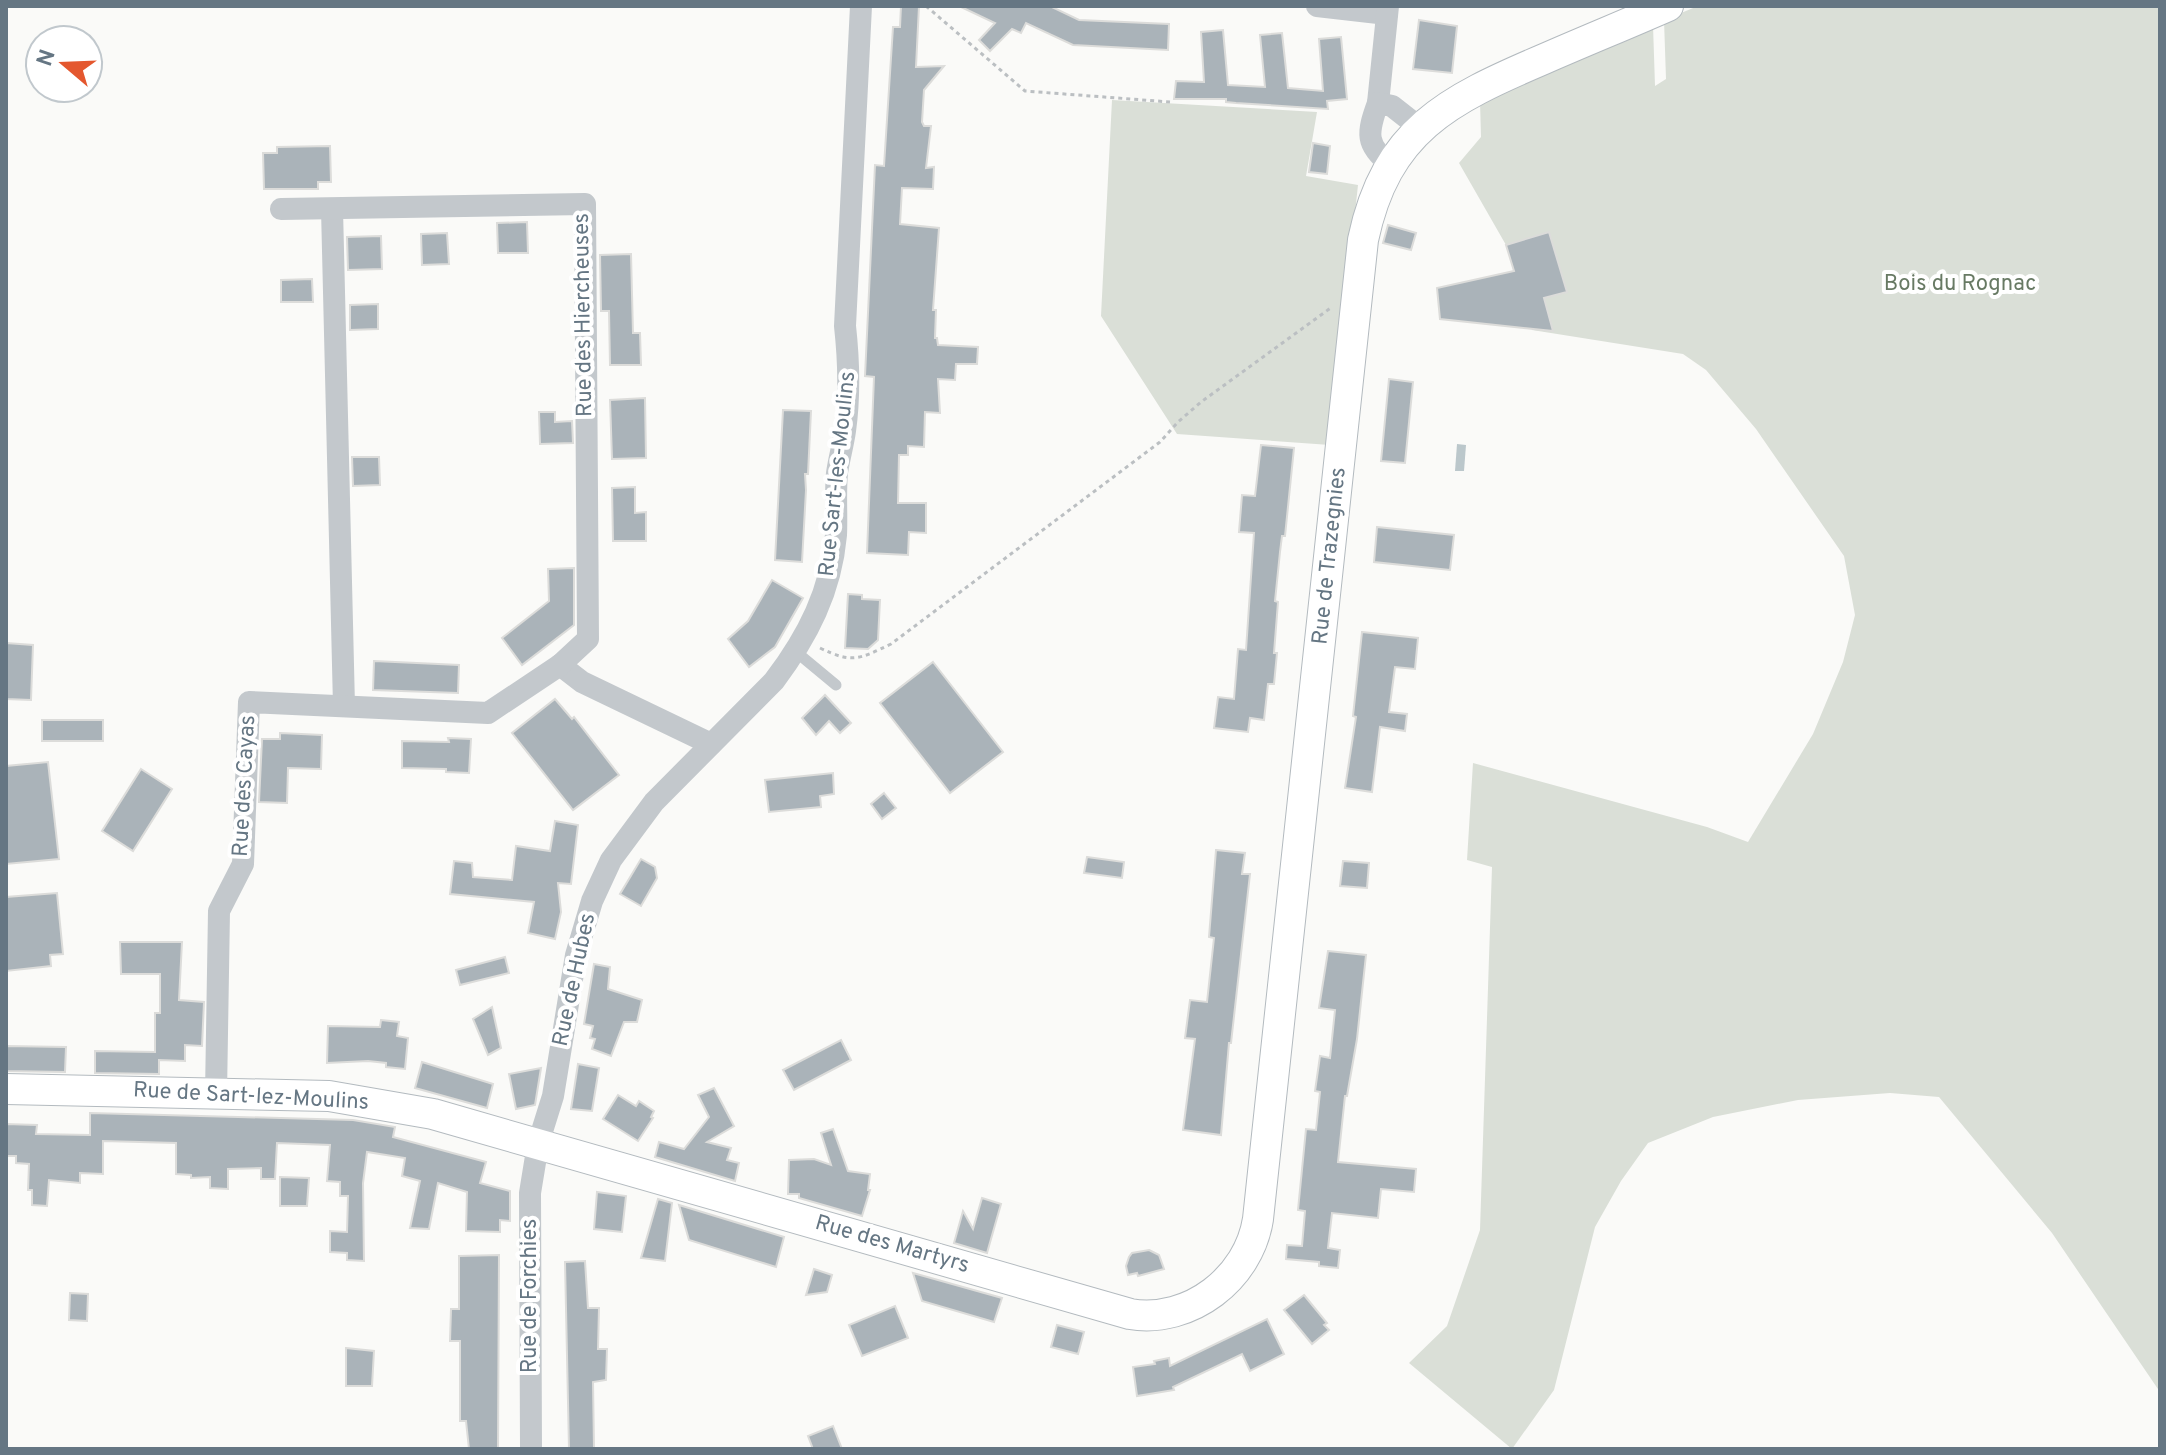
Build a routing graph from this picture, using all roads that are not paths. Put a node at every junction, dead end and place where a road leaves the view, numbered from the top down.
1 (861, 6) edge
2 (1317, 6) edge
3 (1668, 6) edge
4 (1388, 10) edge
5 (1378, 103) junction
6 (1420, 128) junction
7 (1391, 165) junction
8 (281, 209) dead end
9 (332, 209) junction
10 (798, 646) junction
11 (560, 665) junction
12 (836, 685) dead end
13 (344, 706) junction
14 (711, 744) junction
15 (636, 824) joint
16 (6, 1089) edge
17 (216, 1094) junction
18 (538, 1144) junction
19 (1236, 1270) joint
20 (531, 1449) edge

1 - 10 street, Rue Sart-les-Moulins
2 - 4 street
3 - 6 main road, Rue de Trazegnies
4 - 5 street
5 - 6 street
5 - 7 street
6 - 7 main road, Rue de Trazegnies
7 - 19 main road, Rue de Trazegnies
8 - 9 street, Rue des Hiercheuses
9 - 11 street, Rue des Hiercheuses
9 - 13 street
10 - 12 lane
10 - 14 street, Rue Sart-les-Moulins
11 - 13 street, Rue des Cayas
11 - 14 street
13 - 17 street, Rue des Cayas
14 - 15 street, Rue Sart-les-Moulins
15 - 18 street, Rue de Hubes
16 - 17 main road, Rue de Sart-lez-Moulins
17 - 18 main road, Rue de Sart-lez-Moulins
18 - 19 main road, Rue des Martyrs
18 - 20 street, Rue de Forchies

